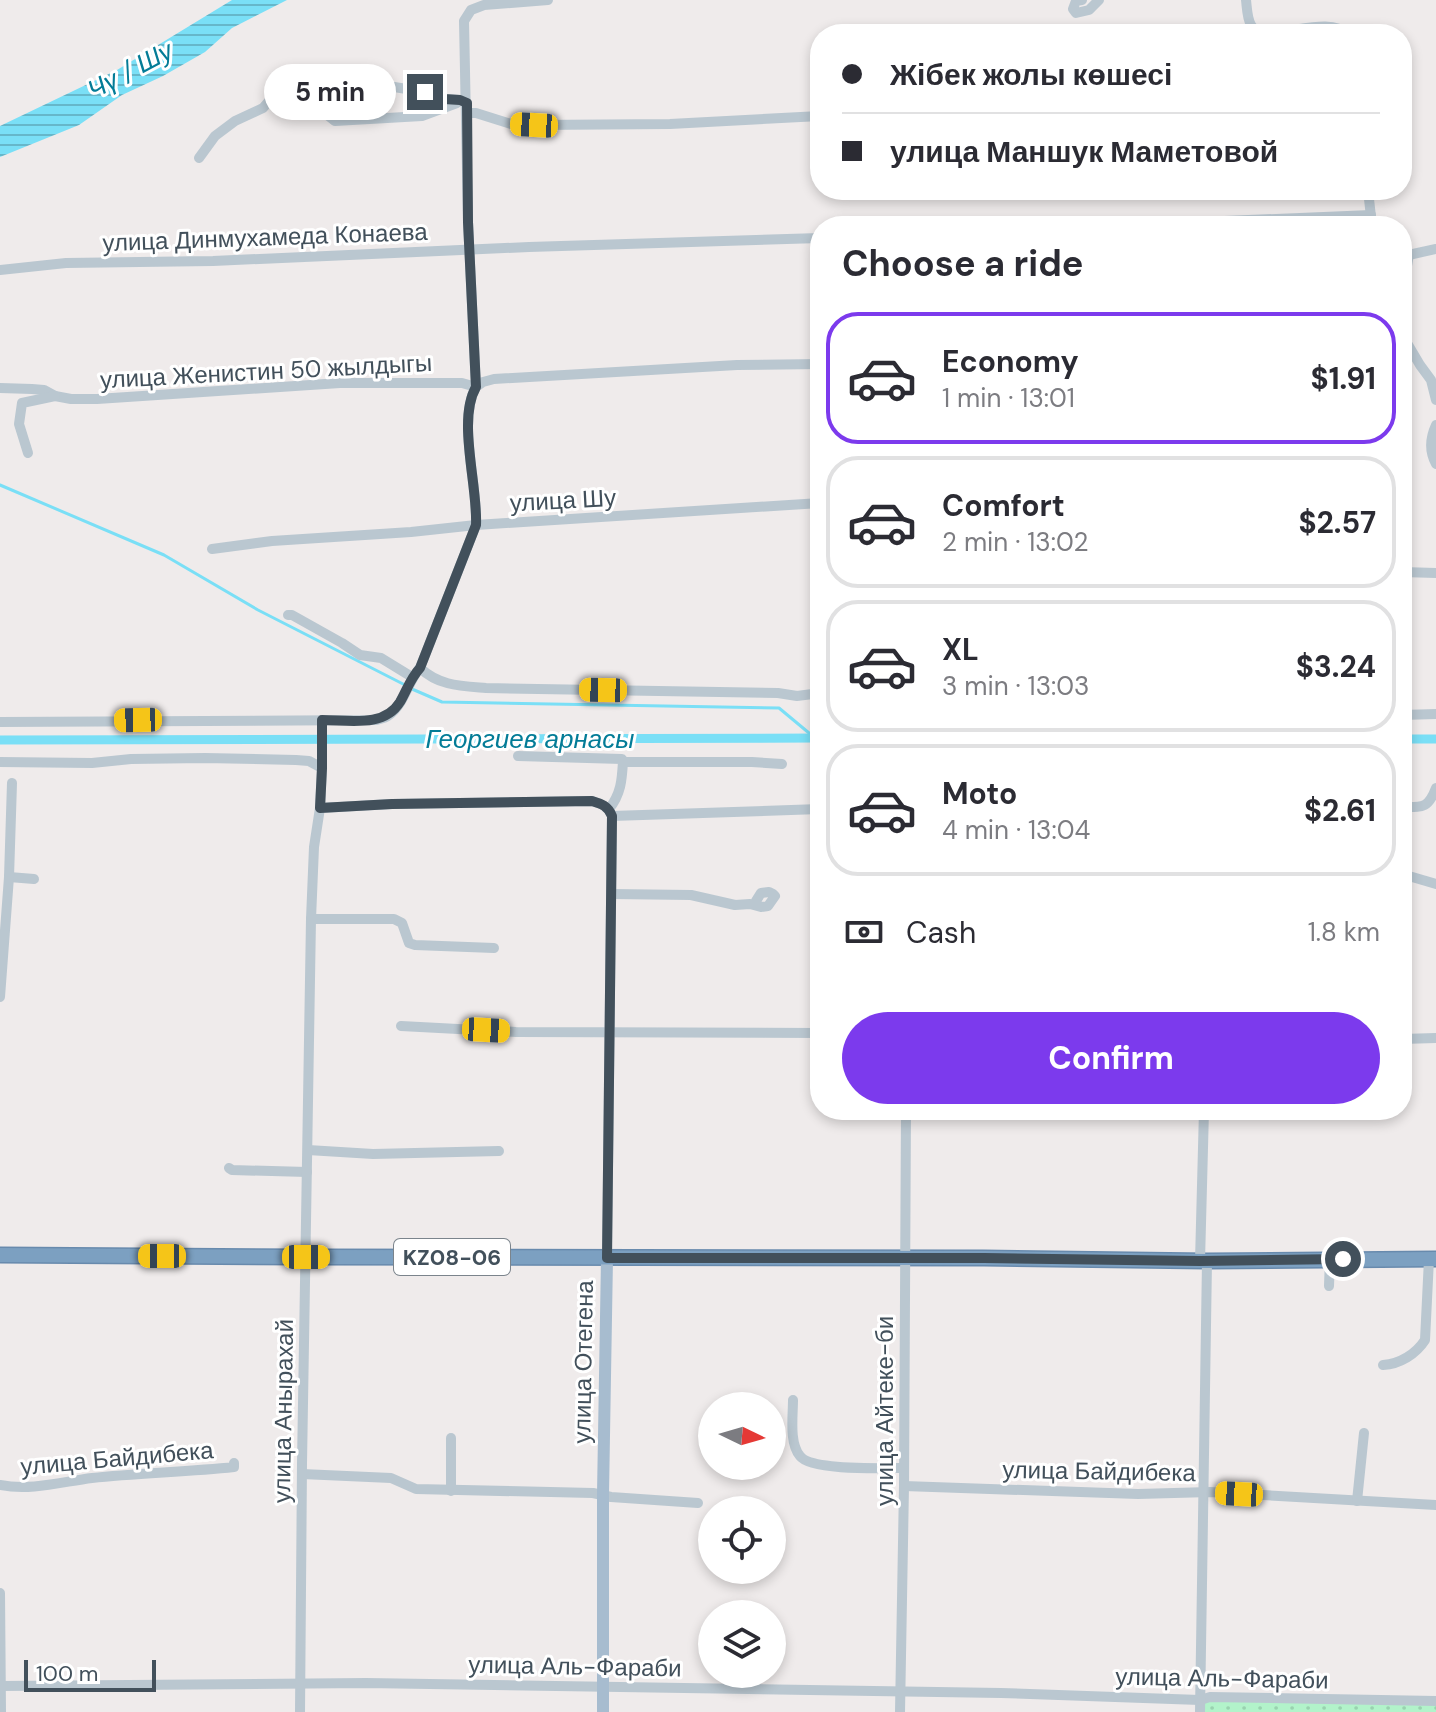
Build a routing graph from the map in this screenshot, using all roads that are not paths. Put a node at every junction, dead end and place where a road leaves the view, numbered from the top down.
1 (548, 0) edge
2 (1082, 0) edge
3 (1099, 0) edge
4 (1246, 0) edge
5 (1250, 24) edge
6 (334, 85) junction
7 (466, 108) junction
8 (810, 117) edge
9 (199, 158) dead end
10 (810, 238) edge
11 (1436, 249) edge
12 (470, 251) junction
13 (1412, 254) edge
14 (0, 270) edge
15 (1412, 351) edge
16 (810, 364) edge
17 (476, 387) junction
18 (0, 388) edge
19 (55, 396) junction
20 (1436, 400) edge
21 (1436, 425) edge
22 (28, 453) dead end
23 (1436, 464) edge
24 (810, 504) edge
25 (476, 525) junction
26 (212, 549) dead end
27 (1412, 572) edge
28 (1436, 573) edge
29 (288, 615) dead end
30 (416, 673) junction
31 (810, 694) edge
32 (1436, 714) edge
33 (1412, 715) edge
34 (322, 720) junction
35 (0, 722) edge
36 (518, 756) dead end
37 (0, 762) edge
38 (623, 762) junction
39 (322, 764) junction
40 (782, 764) dead end
41 (12, 783) dead end
42 (1436, 788) edge
43 (1412, 807) edge
44 (320, 808) junction
45 (810, 809) edge
46 (610, 812) junction
47 (6, 871) edge
48 (1412, 877) edge
49 (34, 879) dead end
50 (1436, 884) edge
51 (612, 894) junction
52 (756, 905) dead end
53 (311, 919) junction
54 (494, 948) dead end
55 (0, 997) edge
56 (401, 1026) dead end
57 (611, 1033) junction
58 (810, 1033) edge
59 (1436, 1038) edge
60 (1412, 1039) edge
61 (906, 1120) edge
62 (1204, 1120) edge
63 (308, 1150) junction
64 (499, 1151) dead end
65 (229, 1168) dead end
66 (307, 1172) junction
67 (0, 1255) edge
68 (306, 1257) junction
69 (607, 1258) junction
70 (905, 1258) junction
71 (1330, 1258) junction
72 (1432, 1259) edge
73 (1204, 1261) junction
74 (1329, 1286) dead end
75 (1383, 1365) dead end
76 (793, 1400) dead end
77 (1364, 1433) dead end
78 (451, 1438) dead end
79 (234, 1463) dead end
80 (904, 1468) junction
81 (302, 1474) junction
82 (0, 1485) edge
83 (904, 1486) junction
84 (451, 1491) junction
85 (1202, 1493) junction
86 (603, 1494) junction
87 (1357, 1501) junction
88 (698, 1503) dead end
89 (1436, 1505) edge
90 (0, 1593) edge
91 (300, 1683) junction
92 (1, 1686) edge
93 (603, 1687) junction
94 (900, 1692) junction
95 (1436, 1701) edge
96 (1200, 1706) edge
97 (1, 1712) edge
98 (300, 1712) edge
99 (603, 1712) edge
100 (900, 1712) edge

1 - 7 street
2 - 3 street
4 - 5 street
6 - 7 street
6 - 7 street
6 - 9 street
7 - 8 street
7 - 12 street
10 - 12 street, улица Динмухамеда Конаева
11 - 13 street
12 - 14 street, улица Динмухамеда Конаева
12 - 17 street
15 - 20 street
16 - 17 street, улица Женистин 50 жылдыгы
17 - 19 street, улица Женистин 50 жылдыгы
17 - 25 street
18 - 19 street, улица Женистин 50 жылдыгы
19 - 22 street
21 - 23 street
24 - 25 street, улица Шу
25 - 26 street, улица Шу
25 - 30 street
27 - 28 street
29 - 30 street
30 - 31 street
30 - 34 street
32 - 33 street
34 - 35 street
34 - 39 street, улица Анырахай
36 - 38 street
37 - 39 street
38 - 40 street
38 - 46 street, улица Отегена
39 - 44 street, улица Анырахай
41 - 47 street
42 - 43 street
44 - 46 street
44 - 53 street, улица Анырахай
45 - 46 street
46 - 51 street, улица Отегена
47 - 49 street
47 - 55 street
48 - 50 street
51 - 52 street
51 - 57 street, улица Отегена
53 - 54 street
53 - 63 street, улица Анырахай
56 - 57 street
57 - 58 street
57 - 69 street, улица Отегена
59 - 60 street
61 - 70 street, улица Айтеке-би
62 - 73 street
63 - 64 street
63 - 66 street, улица Анырахай
65 - 66 street
66 - 68 street, улица Анырахай
67 - 68 highway, KZ08-06
68 - 69 highway, KZ08-06
68 - 81 street, улица Анырахай
69 - 70 highway, KZ08-06
69 - 86 main road, улица Отегена
70 - 73 highway, KZ08-06
70 - 80 street, улица Айтеке-би
71 - 72 highway, KZ08-06
71 - 73 highway, KZ08-06
71 - 74 street
72 - 75 street
73 - 85 street
76 - 80 street
77 - 87 street
78 - 84 street
79 - 82 street, улица Байдибека
80 - 83 street, улица Айтеке-би
81 - 84 street
81 - 91 street, улица Анырахай
83 - 85 street, улица Байдибека
83 - 94 street, улица Айтеке-би
84 - 86 street
85 - 87 street, улица Байдибека
85 - 96 street
86 - 88 street
86 - 93 main road, улица Отегена
87 - 89 street, улица Байдибека
90 - 92 street
91 - 92 street, улица Аль-Фараби
91 - 93 street, улица Аль-Фараби
91 - 98 street, улица Анырахай
92 - 97 street
93 - 94 street, улица Аль-Фараби
93 - 99 main road, улица Отегена
94 - 96 street, улица Аль-Фараби
94 - 100 street, улица Айтеке-би
95 - 96 street, улица Аль-Фараби

